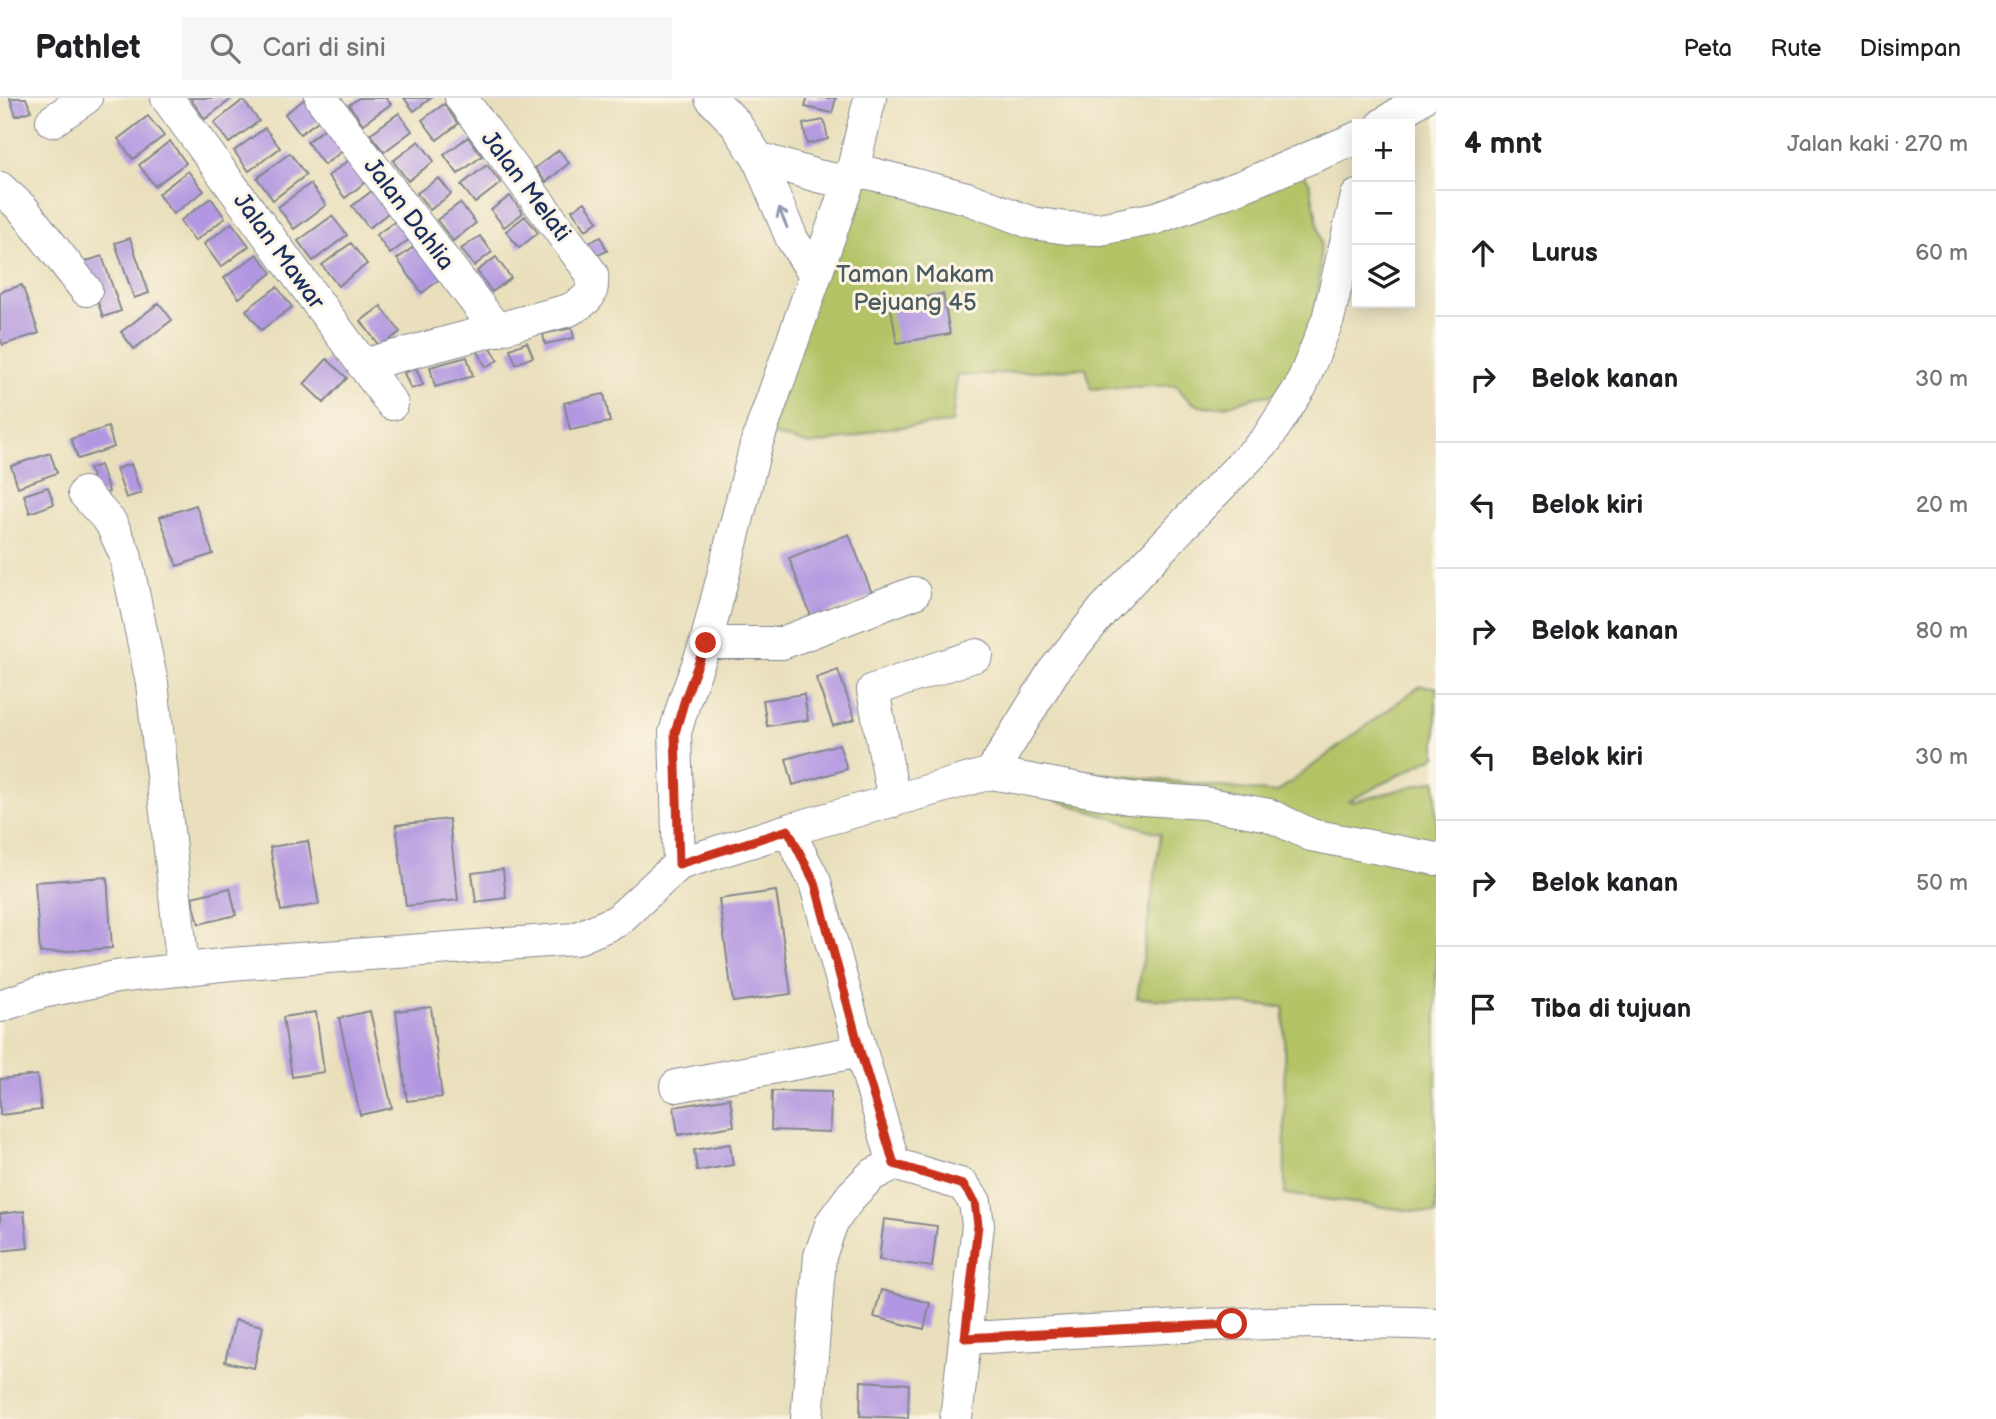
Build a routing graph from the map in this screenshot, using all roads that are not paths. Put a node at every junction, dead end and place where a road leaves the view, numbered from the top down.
1 (86, 98) edge
2 (167, 98) edge
3 (321, 98) edge
4 (461, 98) edge
5 (711, 98) edge
6 (870, 98) edge
7 (1423, 98) edge
8 (1436, 118) edge
9 (1391, 119) edge
10 (52, 121) dead end
11 (1352, 140) edge
12 (758, 158) junction
13 (850, 176) junction
14 (0, 188) edge
15 (1352, 217) edge
16 (815, 275) junction
17 (86, 290) dead end
18 (497, 330) junction
19 (363, 365) junction
20 (391, 404) dead end
21 (85, 493) dead end
22 (914, 593) dead end
23 (706, 643) junction
24 (976, 655) dead end
25 (991, 773) junction
26 (894, 801) junction
27 (788, 830) junction
28 (1436, 859) edge
29 (679, 864) junction
30 (183, 969) junction
31 (0, 1006) edge
32 (860, 1051) junction
33 (676, 1086) dead end
34 (894, 1164) junction
35 (1436, 1324) edge
36 (965, 1338) junction
37 (807, 1419) edge
38 (956, 1419) edge

1 - 10 street
2 - 19 street, Jalan Mawar
3 - 18 street, Jalan Dahlia
4 - 18 street, Jalan Melati
5 - 12 street
6 - 13 street
7 - 8 street
7 - 9 street
11 - 13 street
12 - 13 street
16 -> 12 street
13 - 16 street
14 - 17 street
15 - 25 street
16 - 23 street
18 - 19 street
19 - 20 street, Jalan Mawar
21 - 30 street
22 - 23 street
23 - 29 street
24 - 26 street
25 - 26 street
25 - 28 street
26 - 27 street
27 - 29 street
27 - 32 street
29 - 30 street
30 - 31 street
32 - 33 street
32 - 34 street
34 - 36 street
34 - 37 street
35 - 36 street
36 - 38 street

